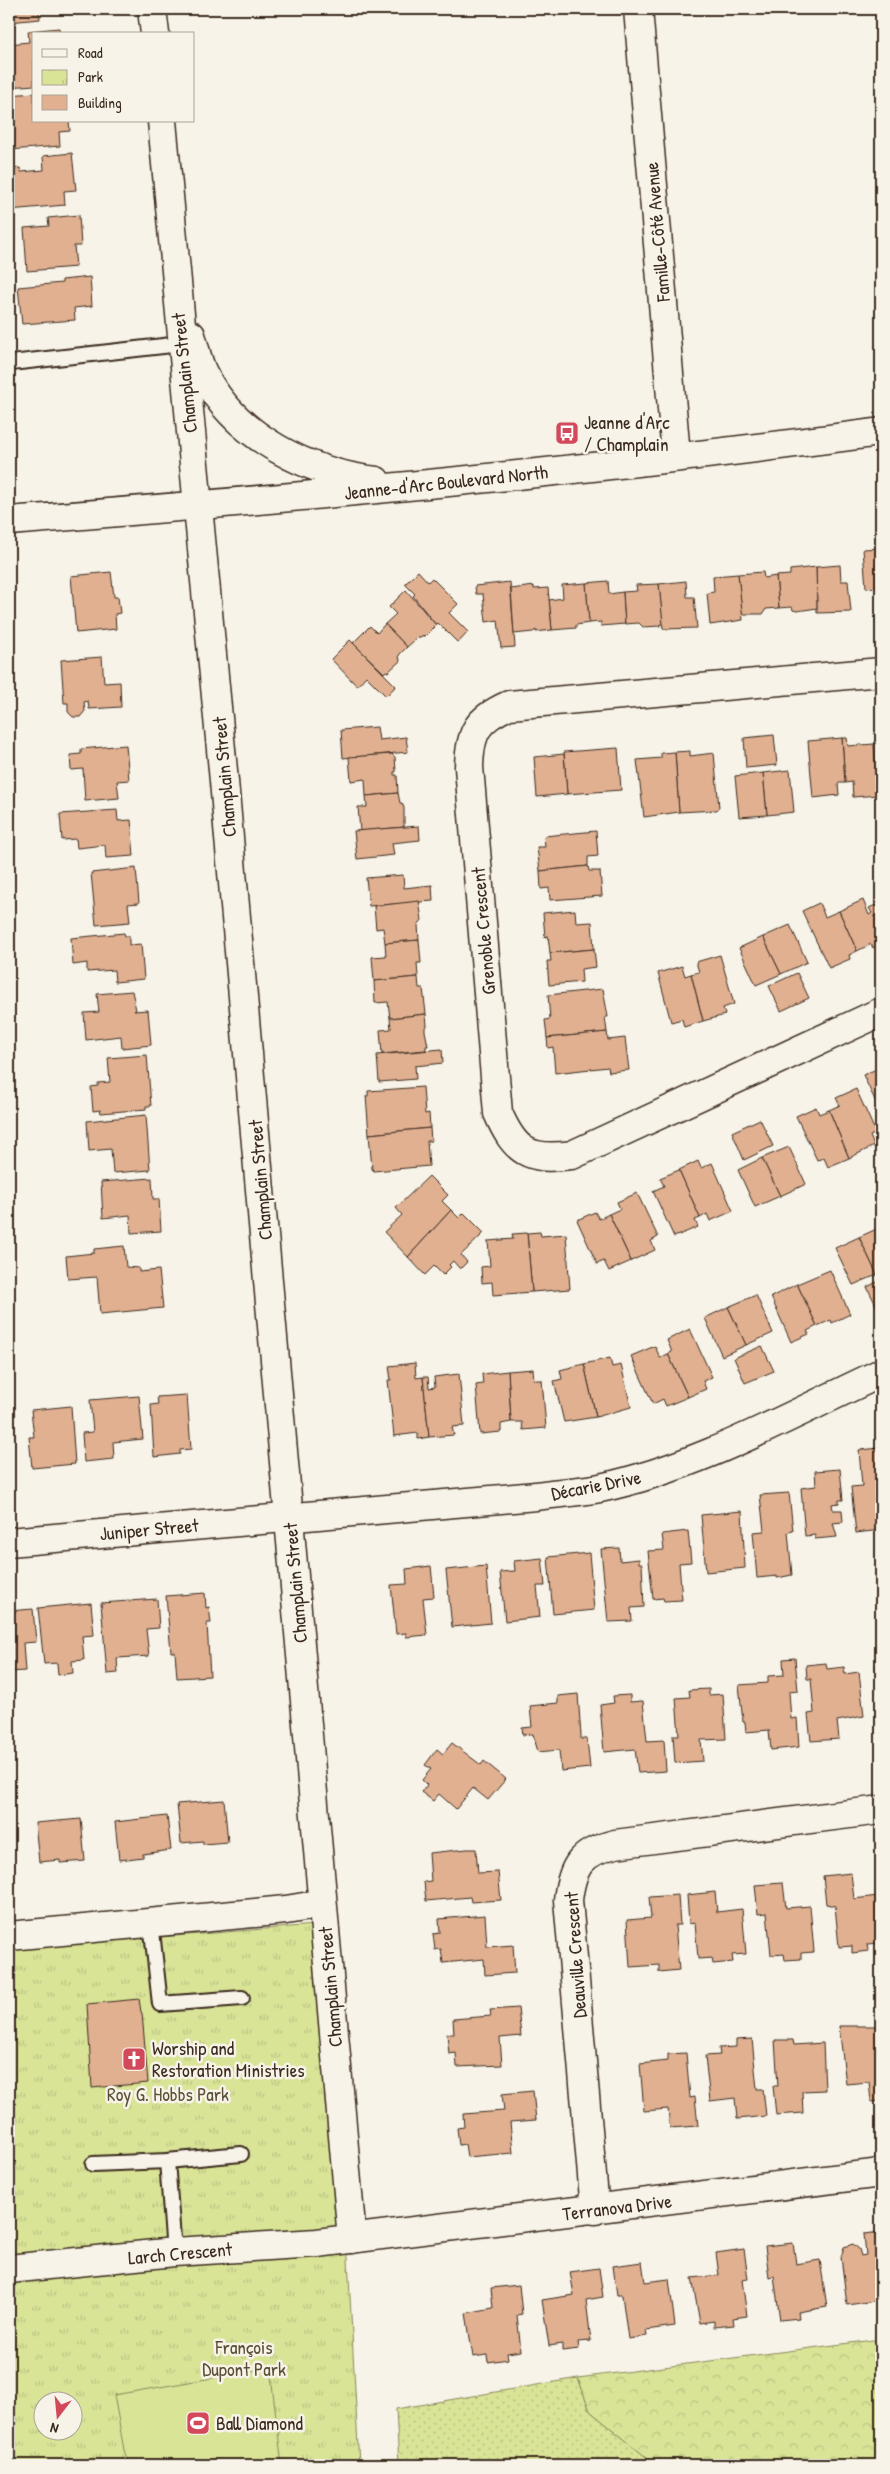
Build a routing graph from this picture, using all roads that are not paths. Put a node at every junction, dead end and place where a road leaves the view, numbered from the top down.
1 (152, 9) edge
2 (638, 9) edge
3 (154, 32) edge
4 (162, 122) edge
5 (176, 290) junction
6 (181, 344) junction
7 (11, 363) dead end
8 (881, 432) edge
9 (676, 456) junction
10 (440, 484) junction
11 (199, 506) junction
12 (9, 521) edge
13 (881, 672) edge
14 (881, 1012) edge
15 (881, 1373) edge
16 (290, 1516) junction
17 (9, 1542) edge
18 (881, 1810) edge
19 (322, 1904) junction
20 (151, 1922) junction
21 (9, 1936) edge
22 (242, 1998) dead end
23 (241, 2154) dead end
24 (167, 2161) junction
25 (93, 2164) dead end
26 (881, 2173) edge
27 (595, 2210) junction
28 (352, 2239) junction
29 (174, 2252) junction
30 (9, 2269) edge

1 - 3 street
2 - 9 street, Famille-Côté Avenue
4 - 5 street, Champlain Street
5 - 6 street, Champlain Street
5 - 10 street
6 - 7 lane
6 - 11 street, Champlain Street
8 - 9 street, Jeanne-d'Arc Boulevard North
9 - 10 street, Jeanne-d'Arc Boulevard North
10 - 11 street, Jeanne-d'Arc Boulevard North
11 - 12 street, Jeanne-d'Arc Boulevard North
11 - 16 street, Champlain Street
13 - 14 street, Grenoble Crescent
15 - 16 street, Décarie Drive
16 - 17 street, Juniper Street
16 - 19 street, Champlain Street
18 - 27 street, Deauville Crescent
19 - 20 street
19 - 28 street, Champlain Street
20 - 21 street
20 - 22 lane
23 - 24 lane
24 - 25 lane
24 - 29 lane
26 - 27 street, Terranova Drive
27 - 28 street, Terranova Drive
28 - 29 street, Larch Crescent
29 - 30 street, Larch Crescent

